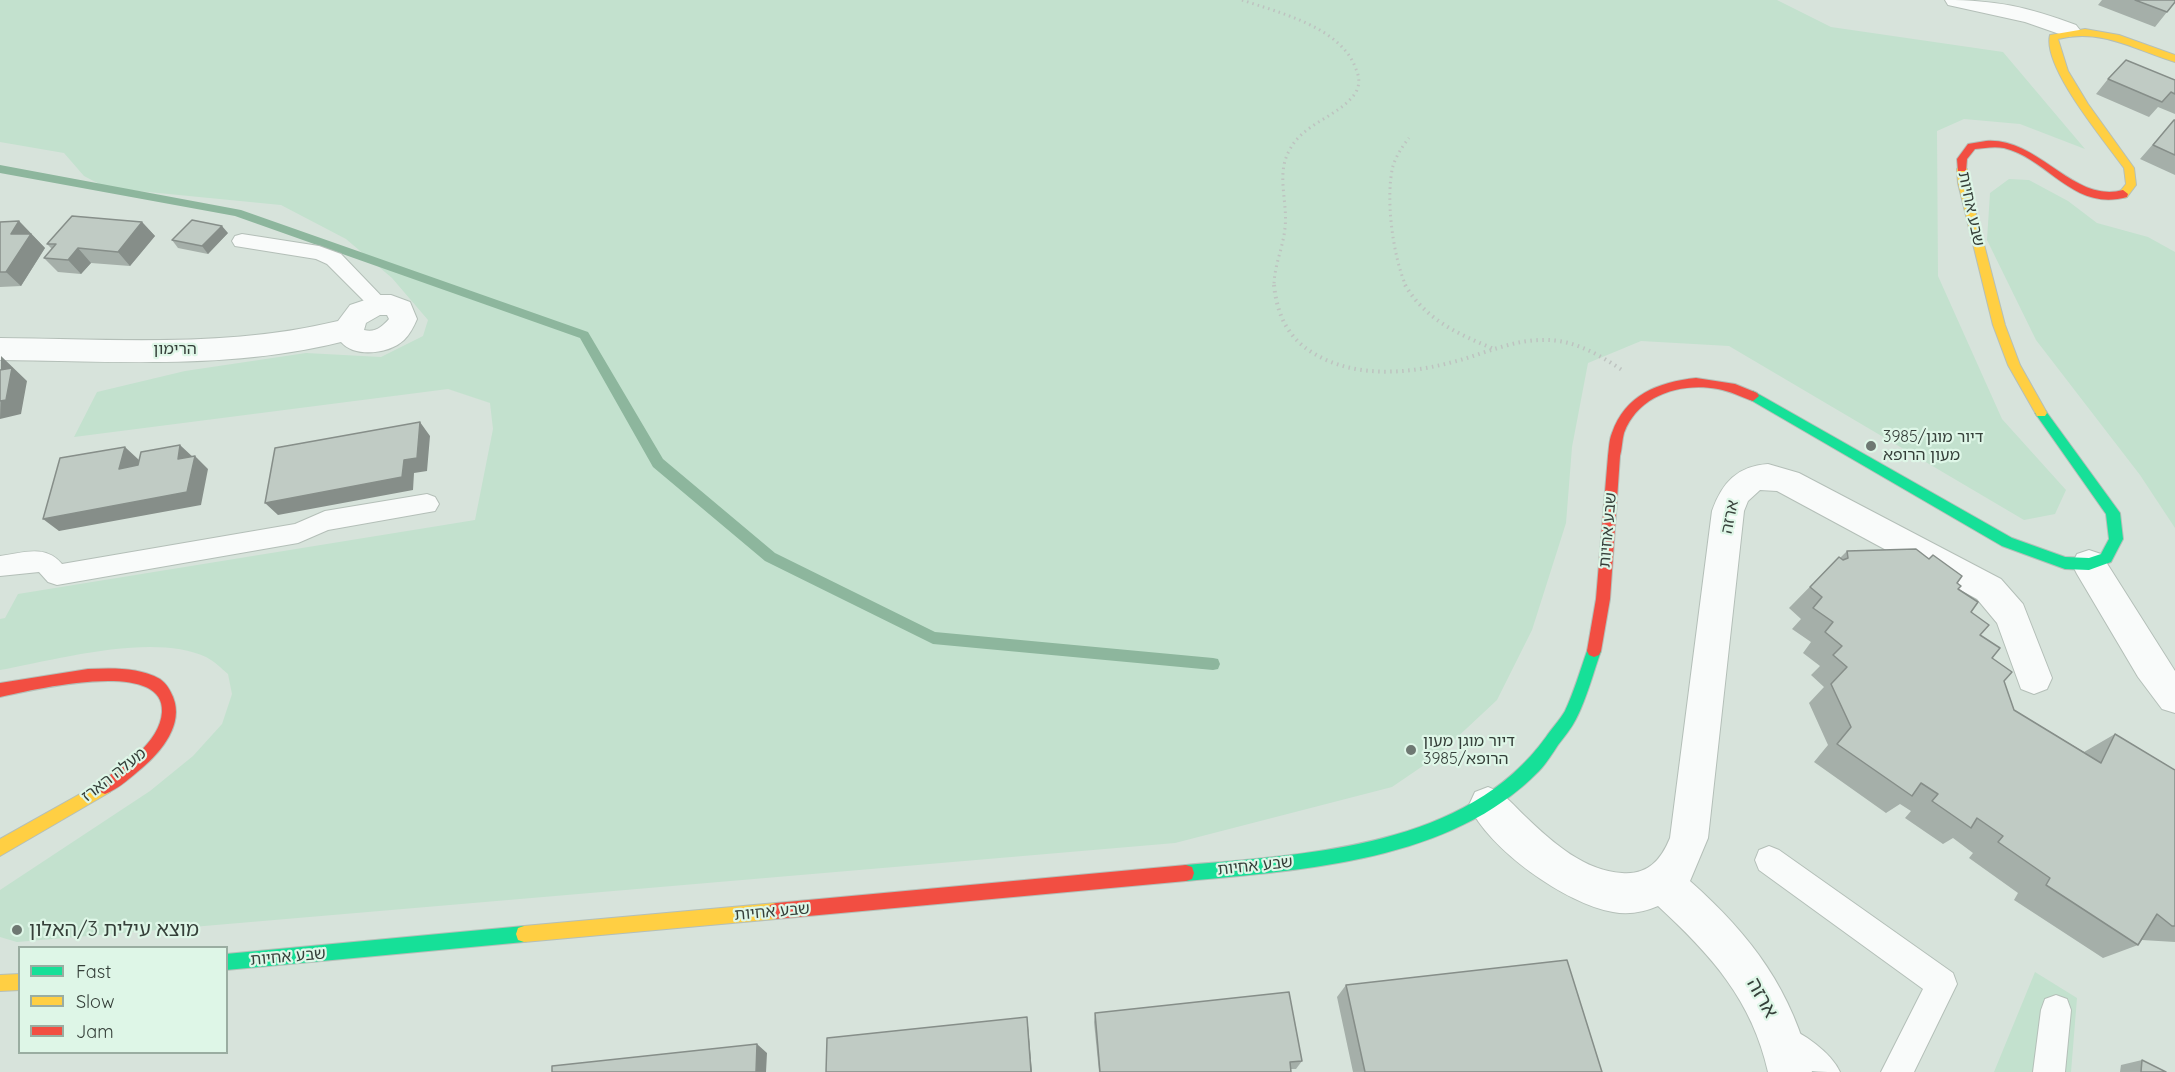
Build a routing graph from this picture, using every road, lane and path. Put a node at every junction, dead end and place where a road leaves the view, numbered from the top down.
1 (1242, 0) edge
2 (1956, 0) edge
3 (2068, 30) junction
4 (2175, 59) edge
5 (1409, 138) dead end
6 (242, 240) dead end
7 (380, 305) joint
8 (0, 349) edge
9 (1495, 349) junction
10 (1652, 390) junction
11 (427, 504) dead end
12 (2089, 564) junction
13 (0, 566) edge
14 (2034, 678) dead end
15 (0, 690) edge
16 (2175, 697) edge
17 (1488, 805) junction
18 (0, 848) edge
19 (1769, 861) dead end
20 (1663, 884) junction
21 (228, 962) edge
22 (18, 982) edge
23 (0, 983) edge
24 (2056, 1010) dead end
25 (1786, 1056) edge
26 (1824, 1072) edge
27 (1897, 1072) edge
28 (2049, 1072) edge

1 - 9 path
2 - 3 street
3 - 4 main road
3 - 12 main road, שבע אחיות
5 - 9 path
6 - 7 lane
7 - 8 street, הרימון
9 - 10 path
10 - 12 main road, שבע אחיות
10 - 17 main road, שבע אחיות
11 - 13 lane
12 - 16 street
14 - 20 street, ארזה
15 - 18 main road, מעלה הארז
17 - 20 street
17 - 21 main road, שבע אחיות
19 - 27 lane
20 - 25 street, ארזה
22 - 23 main road
24 - 28 lane
25 - 26 lane

